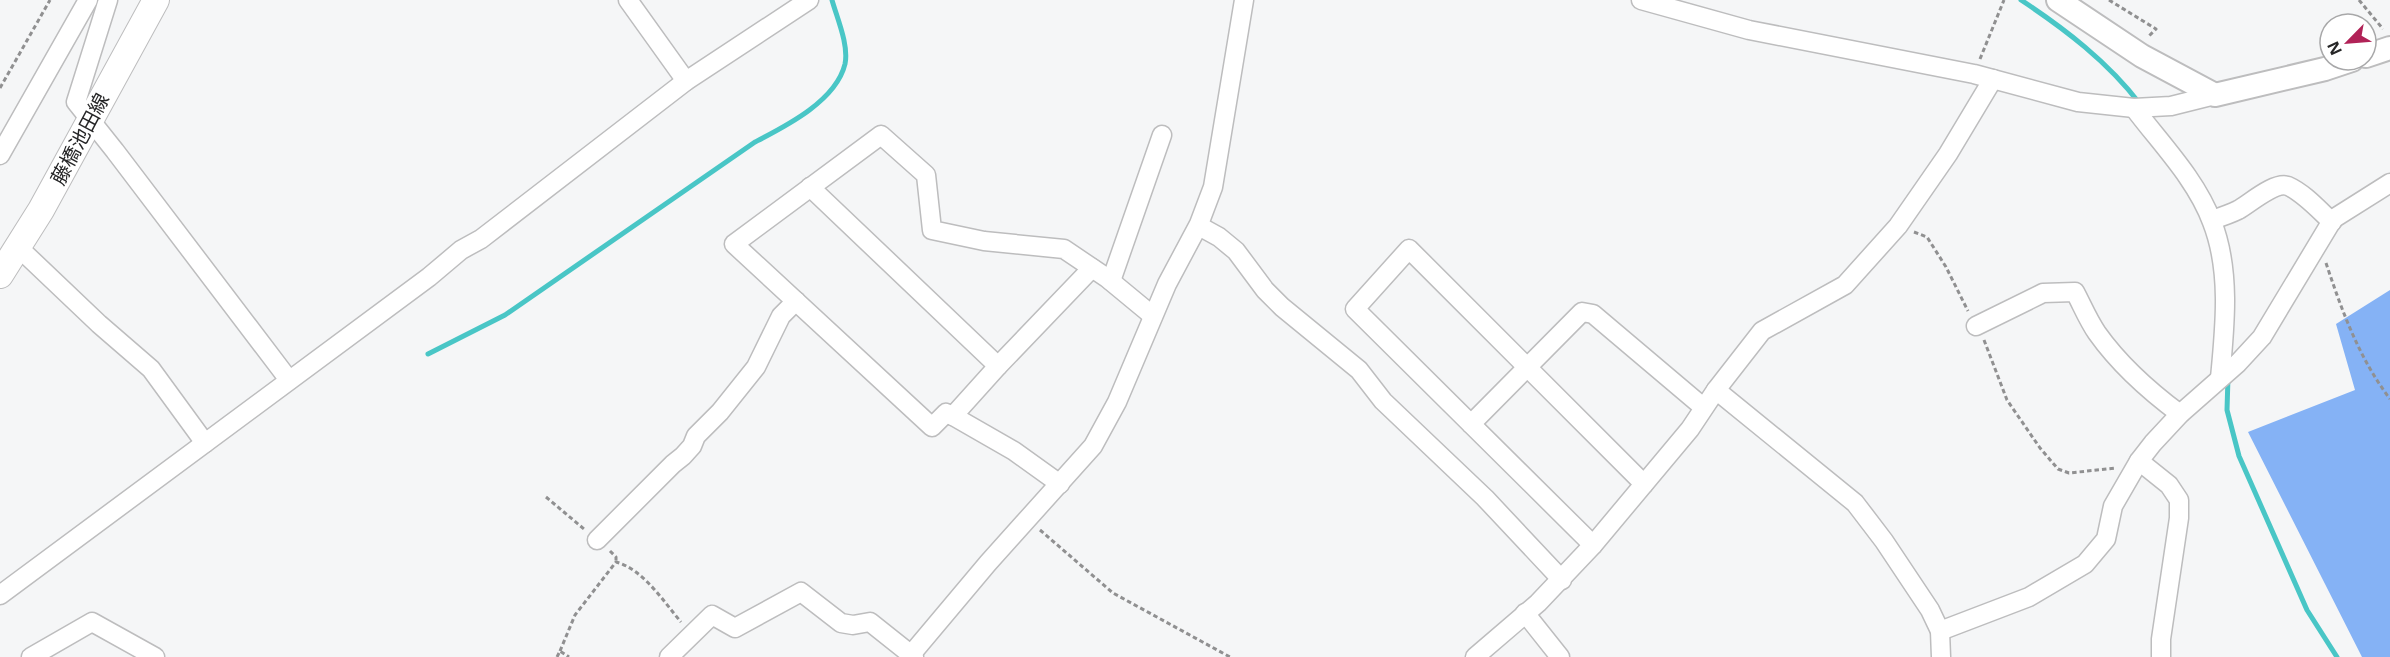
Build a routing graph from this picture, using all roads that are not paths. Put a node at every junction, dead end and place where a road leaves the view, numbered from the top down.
1 (88, 0) edge
2 (108, 0) edge
3 (156, 0) edge
4 (628, 0) edge
5 (809, 0) edge
6 (1244, 0) edge
7 (1641, 0) edge
8 (2058, 0) edge
9 (2318, 71) edge
10 (1993, 79) junction
11 (686, 81) junction
12 (2215, 95) junction
13 (2133, 108) junction
14 (90, 118) junction
15 (1162, 135) dead end
16 (0, 155) edge
17 (2390, 183) edge
18 (810, 188) junction
19 (2212, 220) junction
20 (2331, 222) junction
21 (1198, 226) junction
22 (18, 247) junction
23 (1092, 268) junction
24 (0, 275) edge
25 (1111, 281) junction
26 (796, 301) junction
27 (1153, 316) junction
28 (1976, 326) road end
29 (998, 366) junction
30 (1528, 368) junction
31 (2220, 378) junction
32 (289, 380) junction
33 (1716, 390) junction
34 (1703, 407) junction
35 (2180, 414) junction
36 (953, 416) junction
37 (1471, 424) junction
38 (205, 443) junction
39 (2136, 466) junction
40 (1060, 484) junction
41 (1644, 484) junction
42 (597, 540) dead end
43 (1593, 546) junction
44 (1562, 580) junction
45 (0, 596) edge
46 (1525, 613) junction
47 (1940, 631) junction
48 (911, 656) edge
49 (31, 657) edge
50 (155, 657) edge
51 (669, 657) edge
52 (1475, 657) edge
53 (1560, 657) edge
54 (1941, 657) edge
55 (2161, 657) edge

1 - 16 street
2 - 14 street
3 - 14 main road, 藤橋池田線
4 - 11 street
5 - 11 street
6 - 21 street
7 - 10 street
8 - 12 street
9 - 12 street
10 - 13 street
10 - 33 street
11 - 32 street
12 - 13 street
13 - 19 street
14 - 22 main road, 藤橋池田線
14 - 32 street
15 - 25 street
17 - 20 street
18 - 23 street
18 - 26 street
18 - 29 street
19 - 20 street
19 - 31 street
20 - 31 street
21 - 27 street
21 - 44 street
22 - 24 main road, 藤橋池田線
22 - 38 street
23 - 25 street
23 - 29 street
25 - 27 street
26 - 36 street
26 - 42 street
27 - 40 street
28 - 35 street
29 - 36 street
30 - 34 street
30 - 37 street
30 - 37 street
30 - 41 street
31 - 35 street
32 - 38 street
33 - 34 street
33 - 47 street
34 - 41 street
35 - 39 street
36 - 40 street
37 - 43 street
38 - 45 street
39 - 47 street
39 - 55 street
40 - 48 street
41 - 43 street
43 - 44 street
44 - 46 street
46 - 52 street
46 - 53 street
47 - 54 street
48 - 51 street
49 - 50 street

